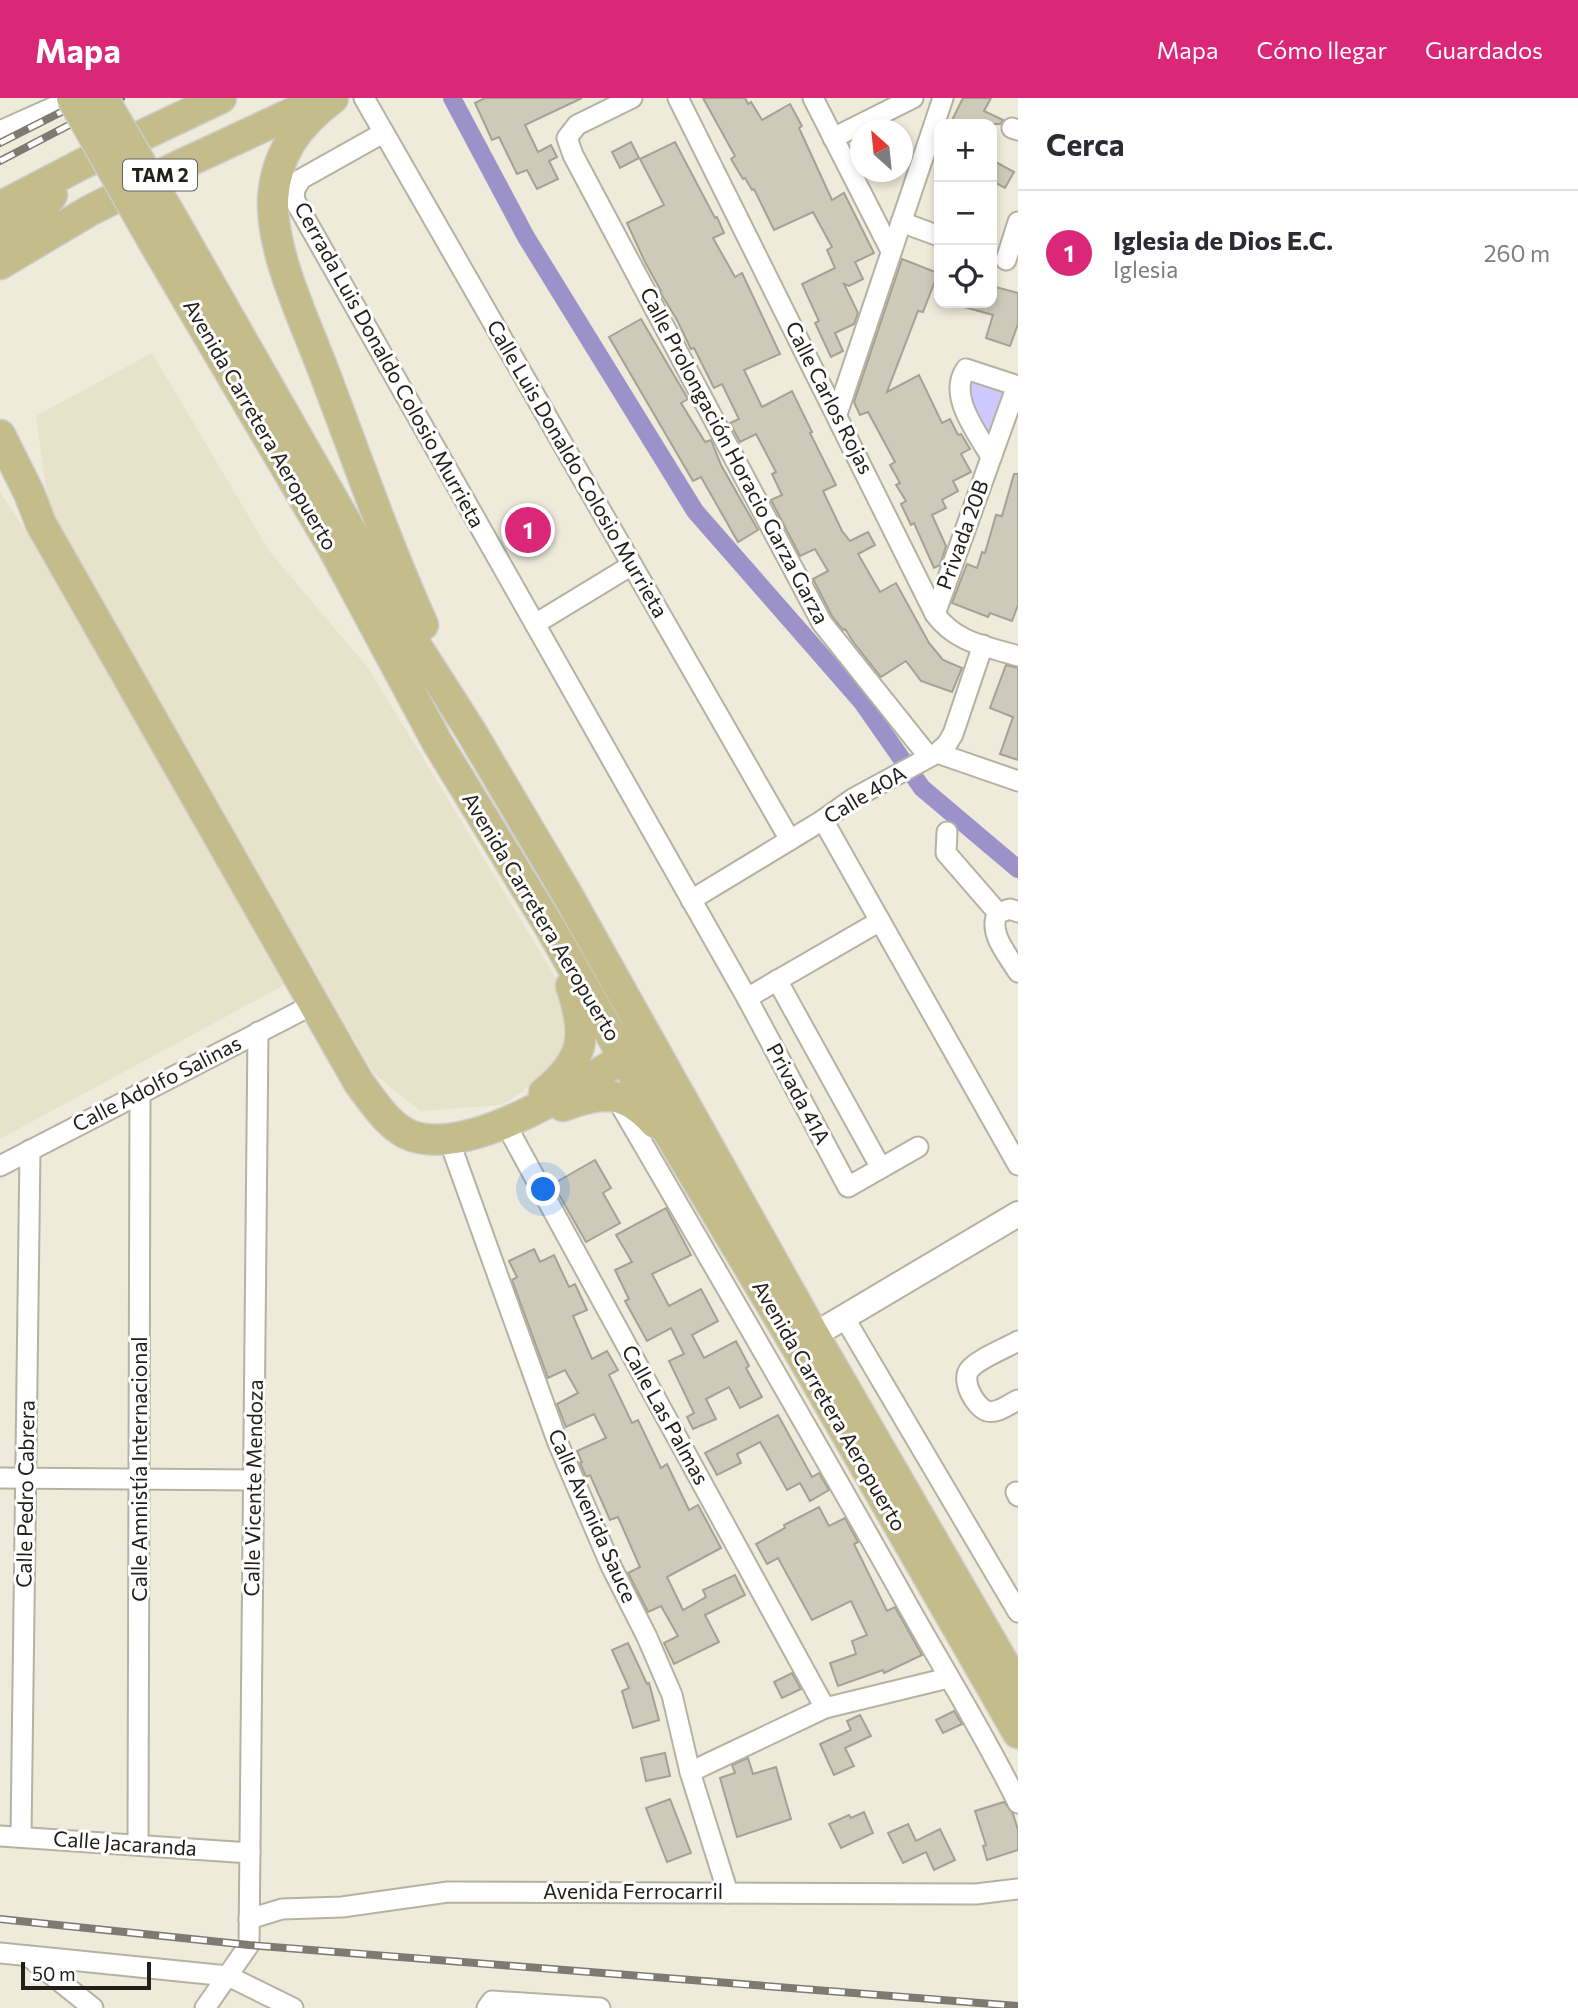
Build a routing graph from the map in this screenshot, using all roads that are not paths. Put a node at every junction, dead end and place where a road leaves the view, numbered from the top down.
1 (73, 98) edge
2 (103, 98) edge
3 (221, 98) edge
4 (326, 98) edge
5 (333, 98) edge
6 (363, 98) edge
7 (632, 98) edge
8 (678, 98) edge
9 (813, 98) edge
10 (913, 98) edge
11 (943, 98) edge
12 (0, 131) edge
13 (383, 133) junction
14 (833, 138) junction
15 (72, 170) junction
16 (0, 207) edge
17 (89, 211) junction
18 (901, 222) junction
19 (1018, 222) edge
20 (0, 233) edge
21 (934, 234) edge
22 (166, 235) junction
23 (891, 251) junction
24 (1005, 260) edge
25 (0, 264) edge
26 (0, 274) edge
27 (1016, 392) edge
28 (836, 414) junction
29 (0, 435) edge
30 (991, 457) junction
31 (0, 470) edge
32 (41, 524) junction
33 (632, 565) junction
34 (935, 614) junction
35 (535, 624) junction
36 (983, 645) junction
37 (1018, 656) edge
38 (470, 730) junction
39 (928, 758) junction
40 (1018, 782) edge
41 (823, 820) junction
42 (947, 832) dead end
43 (790, 840) junction
44 (691, 900) junction
45 (1018, 912) edge
46 (998, 913) junction
47 (880, 921) junction
48 (551, 929) junction
49 (590, 934) junction
50 (1018, 972) edge
51 (777, 980) junction
52 (747, 998) junction
53 (314, 1003) junction
54 (258, 1032) junction
55 (624, 1058) junction
56 (140, 1093) junction
57 (614, 1095) junction
58 (510, 1121) junction
59 (449, 1140) junction
60 (918, 1147) dead end
61 (30, 1150) junction
62 (1018, 1165) edge
63 (0, 1166) edge
64 (881, 1168) junction
65 (691, 1172) junction
66 (1018, 1214) edge
67 (844, 1317) junction
68 (805, 1340) junction
69 (1018, 1341) edge
70 (1018, 1400) edge
71 (0, 1478) edge
72 (27, 1479) junction
73 (140, 1479) junction
74 (254, 1480) junction
75 (1018, 1612) edge
76 (948, 1678) junction
77 (1018, 1688) edge
78 (825, 1707) junction
79 (1018, 1732) edge
80 (690, 1772) junction
81 (1018, 1803) edge
82 (0, 1836) edge
83 (21, 1837) junction
84 (138, 1845) junction
85 (250, 1853) junction
86 (1018, 1889) edge
87 (728, 1893) junction
88 (249, 1919) junction
89 (0, 1953) edge
90 (27, 1956) junction
91 (228, 1976) junction
92 (93, 2008) edge
93 (205, 2008) edge
94 (293, 2008) edge
95 (487, 2008) edge
96 (600, 2008) edge

1 - 12 street
1 - 22 main road, Avenida Carretera Aeropuerto, bridge
2 - 22 main road, Avenida Carretera Aeropuerto, bridge
3 - 15 main road, TAM 2
4 - 17 main road, TAM 2
5 - 38 main road
6 - 13 street, Calle Luis Donaldo Colosio Murrieta
7 - 39 street, Calle Prolongación Horacio Garza Garza
8 - 28 street, Calle Carlos Rojas
9 - 14 street
10 - 14 street
11 - 18 street
13 - 33 street, Calle Luis Donaldo Colosio Murrieta
13 - 35 street, Cerrada Luis Donaldo Colosio Murrieta
14 - 23 street
15 - 16 main road, TAM 2
15 - 20 main road
17 - 25 main road, TAM 2
17 - 26 main road
18 - 21 street
18 - 23 street
19 - 24 street
22 - 38 main road, Avenida Carretera Aeropuerto
22 - 48 main road, Avenida Carretera Aeropuerto
23 - 28 street
27 - 30 street, Privada 20B
27 - 30 street, Privada 20B
28 - 34 street, Calle Carlos Rojas
29 - 32 main road
30 - 34 street, Privada 20B
31 - 32 main road
32 - 53 main road
33 - 35 street
33 - 43 street, Calle Luis Donaldo Colosio Murrieta
34 - 36 street, Calle Carlos Rojas
35 - 44 street, Cerrada Luis Donaldo Colosio Murrieta
36 - 37 street, Calle Carlos Rojas
36 - 39 street, Calle 40A
38 - 49 main road, Avenida Carretera Aeropuerto
39 - 40 street
39 - 41 street, Calle 40A
41 - 43 street, Calle 40A
41 - 47 street
42 - 46 street
43 - 44 street, Calle 40A
44 - 52 street, Cerrada Luis Donaldo Colosio Murrieta
45 - 46 street
46 - 50 street
47 - 51 street
47 - 62 street
48 - 55 main road, Avenida Carretera Aeropuerto
48 - 58 main road
49 - 55 main road
49 - 68 main road, Avenida Carretera Aeropuerto
51 - 52 street
51 - 64 street, Privada 41A
52 - 64 street, Privada 41A
53 - 54 street, Calle Adolfo Salinas
53 - 59 main road
54 - 56 street, Calle Adolfo Salinas
54 - 74 street, Calle Vicente Mendoza
55 - 58 main road
55 - 65 main road, Avenida Carretera Aeropuerto
56 - 61 street, Calle Adolfo Salinas
56 - 73 street, Calle Amnistía Internacional
57 - 58 main road
57 - 65 main road
57 - 76 street
58 - 59 main road
58 - 78 street, Calle Las Palmas
59 - 80 street, Calle Avenida Sauce
60 - 64 street, Privada 41A
61 - 63 street, Calle Adolfo Salinas
61 - 72 street, Calle Pedro Cabrera
65 - 68 main road, Avenida Carretera Aeropuerto
66 - 67 street
67 - 68 street
67 - 75 street
68 - 77 main road, Avenida Carretera Aeropuerto
68 - 79 main road, Avenida Carretera Aeropuerto
69 - 70 street
71 - 72 street
72 - 73 street
72 - 83 street, Calle Pedro Cabrera
73 - 74 street
73 - 84 street, Calle Amnistía Internacional
74 - 85 street, Calle Vicente Mendoza
76 - 78 street
76 - 81 street
78 - 80 street
80 - 87 street, Calle Avenida Sauce
82 - 83 street, Calle Jacaranda
83 - 84 street, Calle Jacaranda
84 - 85 street, Calle Jacaranda
85 - 88 street, Calle Vicente Mendoza
86 - 87 street, Avenida Ferrocarril
87 - 88 street, Avenida Ferrocarril
88 - 91 street, Calle Vicente Mendoza
89 - 90 street
90 - 91 street
90 - 92 street
91 - 93 street
91 - 94 street
95 - 96 street

